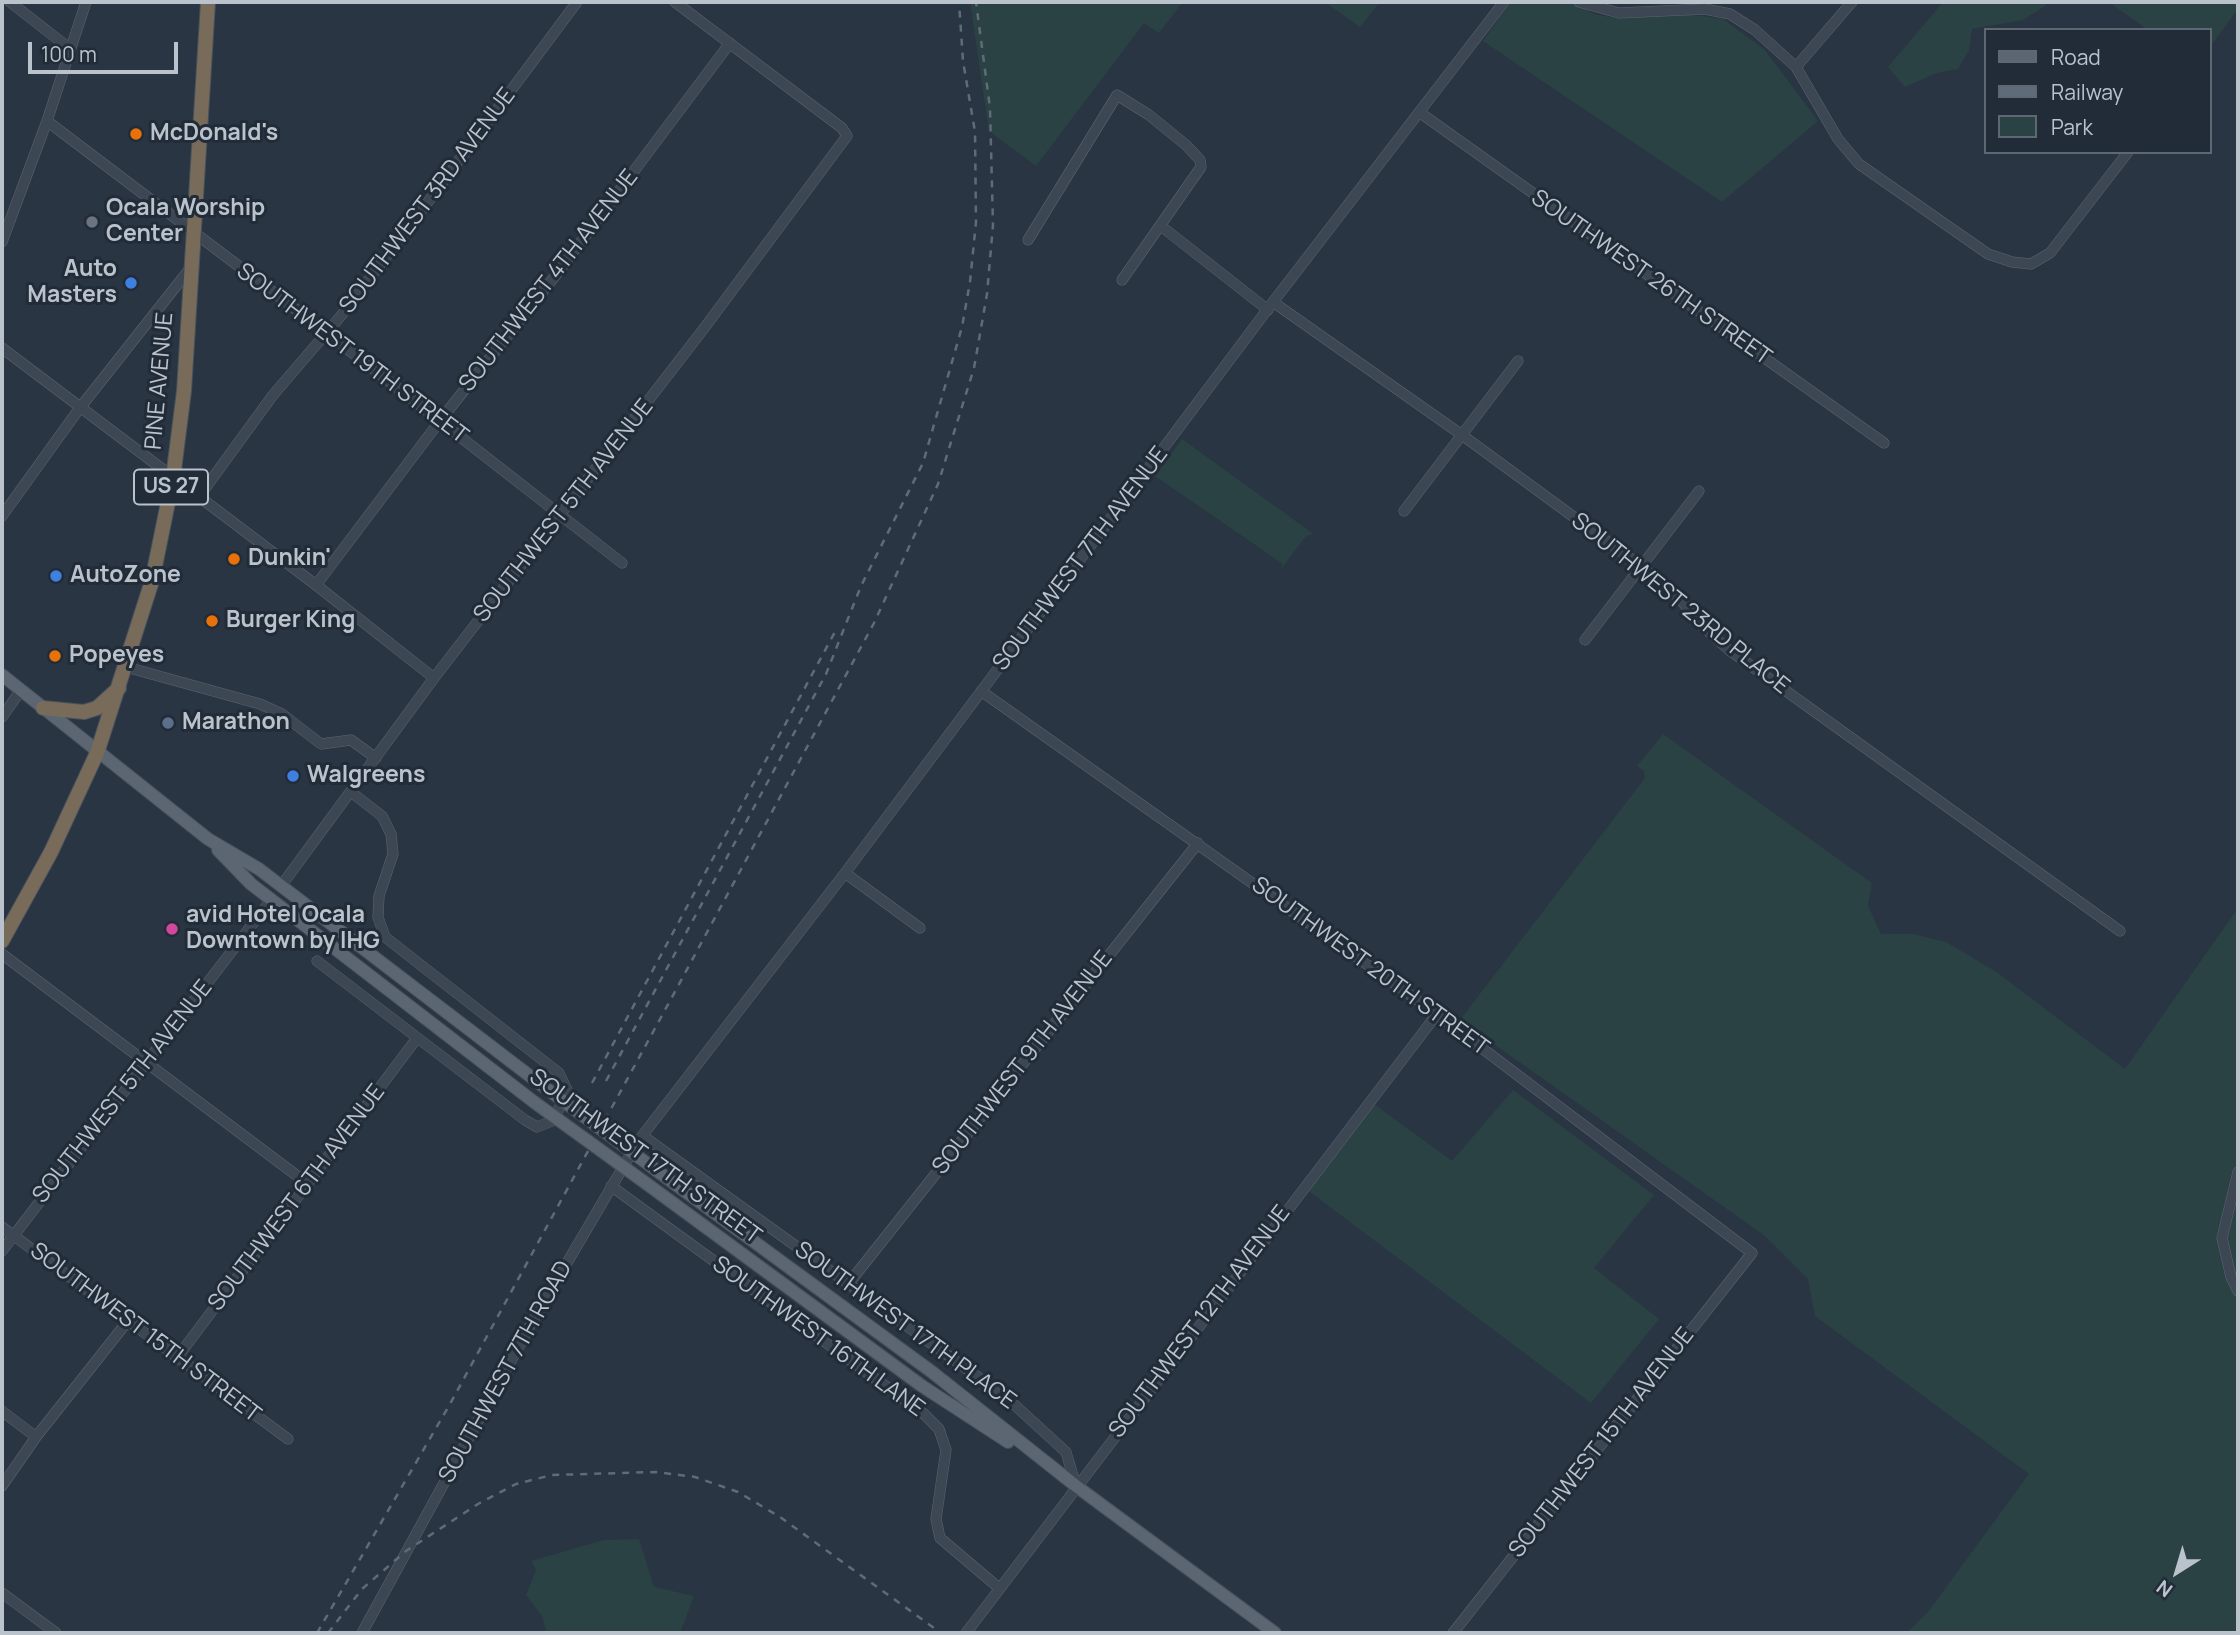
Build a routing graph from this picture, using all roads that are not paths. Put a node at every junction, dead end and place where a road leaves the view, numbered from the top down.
1 (10, 2) edge
2 (86, 2) edge
3 (208, 2) edge
4 (675, 2) edge
5 (1504, 2) edge
6 (1579, 2) edge
7 (1852, 2) edge
8 (575, 3) edge
9 (730, 43) junction
10 (69, 48) junction
11 (1796, 67) junction
12 (1419, 112) junction
13 (47, 121) junction
14 (2125, 154) edge
15 (1161, 226) junction
16 (194, 235) junction
17 (1028, 240) dead end
18 (2, 242) edge
19 (192, 265) junction
20 (1122, 280) dead end
21 (1271, 306) junction
22 (327, 333) junction
23 (2, 348) edge
24 (1518, 360) dead end
25 (79, 409) junction
26 (439, 422) junction
27 (1462, 435) junction
28 (1884, 443) dead end
29 (173, 478) junction
30 (1699, 491) dead end
31 (198, 498) junction
32 (1404, 511) dead end
33 (561, 515) junction
34 (2, 516) edge
35 (622, 563) dead end
36 (1642, 567) junction
37 (316, 585) junction
38 (1584, 640) dead end
39 (126, 667) junction
40 (2, 675) edge
41 (434, 678) junction
42 (120, 687) junction
43 (21, 690) junction
44 (981, 691) junction
45 (43, 708) junction
46 (2, 717) edge
47 (97, 753) junction
48 (376, 758) junction
49 (351, 792) junction
50 (208, 839) junction
51 (1198, 844) junction
52 (845, 873) junction
53 (281, 886) junction
54 (271, 900) junction
55 (920, 928) dead end
56 (2120, 931) dead end
57 (2, 941) edge
58 (2, 954) edge
59 (317, 961) dead end
60 (1437, 1014) junction
61 (417, 1038) junction
62 (145, 1061) junction
63 (659, 1116) joint
64 (643, 1136) junction
65 (2238, 1172) edge
66 (308, 1184) junction
67 (611, 1186) junction
68 (2, 1227) edge
69 (13, 1236) junction
70 (2, 1251) edge
71 (1752, 1253) joint
72 (849, 1283) junction
73 (2238, 1291) edge
74 (127, 1322) junction
75 (176, 1359) junction
76 (2, 1411) edge
77 (36, 1437) junction
78 (288, 1439) dead end
79 (2, 1486) edge
80 (1076, 1486) junction
81 (999, 1588) junction
82 (2, 1593) edge
83 (56, 1633) edge
84 (362, 1633) edge
85 (966, 1633) edge
86 (1275, 1633) edge
87 (1453, 1633) edge

1 - 10 street
2 - 10 street
3 - 16 highway, PINE AVENUE / US 27
4 - 9 street
5 - 12 street, SOUTHWEST 7TH AVENUE
6 - 11 street
7 - 11 street
8 - 22 street, SOUTHWEST 3RD AVENUE
9 - 26 street, SOUTHWEST 4TH AVENUE
9 - 33 street, SOUTHWEST 5TH AVENUE
10 - 13 street
11 - 14 street
12 - 21 street, SOUTHWEST 7TH AVENUE
12 - 28 street, SOUTHWEST 26TH STREET
13 - 16 street, SOUTHWEST 19TH STREET
13 - 18 street
15 - 17 street
15 - 20 street
15 - 21 street, SOUTHWEST 23RD PLACE
16 - 19 highway, PINE AVENUE / US 27
16 - 22 street, SOUTHWEST 19TH STREET
19 - 25 street
19 - 29 highway, PINE AVENUE / US 27
21 - 27 street, SOUTHWEST 23RD PLACE
21 - 44 street, SOUTHWEST 7TH AVENUE
22 - 26 street, SOUTHWEST 19TH STREET
22 - 31 street, SOUTHWEST 3RD AVENUE
23 - 25 street
24 - 27 street
25 - 29 street
25 - 34 street
26 - 33 street, SOUTHWEST 19TH STREET
26 - 37 street, SOUTHWEST 4TH AVENUE
27 - 32 street
27 - 36 street, SOUTHWEST 23RD PLACE
29 - 31 street
29 - 39 highway, PINE AVENUE / US 27
30 - 36 street
31 - 37 street
33 - 35 street, SOUTHWEST 19TH STREET
33 - 41 street, SOUTHWEST 5TH AVENUE
36 - 38 street
36 - 56 street, SOUTHWEST 23RD PLACE
37 - 41 street
39 - 42 highway, PINE AVENUE / US 27
39 - 48 street
40 - 43 main road, SOUTHWEST 17TH STREET
41 - 48 street, SOUTHWEST 5TH AVENUE
42 - 45 highway
42 - 47 highway, PINE AVENUE / US 27
43 - 45 main road, SOUTHWEST 17TH STREET
43 - 46 street
44 - 51 street, SOUTHWEST 20TH STREET
44 - 52 street, SOUTHWEST 7TH AVENUE
45 - 47 main road, SOUTHWEST 17TH STREET
47 - 50 main road, SOUTHWEST 17TH STREET
47 - 57 highway, PINE AVENUE / US 27
48 - 49 street, SOUTHWEST 5TH AVENUE
49 - 53 street, SOUTHWEST 5TH AVENUE
49 - 61 street
50 - 53 main road, SOUTHWEST 17TH STREET
50 - 54 main road, SOUTHWEST 17TH STREET
51 - 60 street, SOUTHWEST 20TH STREET
51 - 72 street, SOUTHWEST 9TH AVENUE
52 - 55 street
52 - 63 street, SOUTHWEST 7TH AVENUE
53 - 80 main road, SOUTHWEST 17TH STREET, bridge
54 - 62 street, SOUTHWEST 5TH AVENUE
54 - 80 main road, SOUTHWEST 17TH STREET, bridge
58 - 62 street
59 - 61 street
60 - 71 street, SOUTHWEST 20TH STREET
60 - 80 street, SOUTHWEST 12TH AVENUE
61 - 66 street, SOUTHWEST 6TH AVENUE
62 - 66 street
62 - 69 street, SOUTHWEST 5TH AVENUE
63 - 64 street, SOUTHWEST 7TH ROAD
64 - 67 street, SOUTHWEST 7TH ROAD
64 - 72 street, SOUTHWEST 17TH PLACE
65 - 73 street
66 - 75 street, SOUTHWEST 6TH AVENUE
67 - 81 street, SOUTHWEST 16TH LANE
67 - 84 street, SOUTHWEST 7TH ROAD
68 - 69 street, SOUTHWEST 15TH STREET
69 - 70 street, SOUTHWEST 5TH AVENUE
69 - 74 street, SOUTHWEST 15TH STREET
71 - 87 street, SOUTHWEST 15TH AVENUE
72 - 80 street, SOUTHWEST 17TH PLACE
74 - 75 street, SOUTHWEST 15TH STREET
74 - 77 street
75 - 78 street, SOUTHWEST 15TH STREET
76 - 77 street
77 - 79 street
80 - 81 street, SOUTHWEST 12TH AVENUE
80 - 86 main road, SOUTHWEST 17TH STREET
81 - 85 street, SOUTHWEST 12TH AVENUE
82 - 83 street

